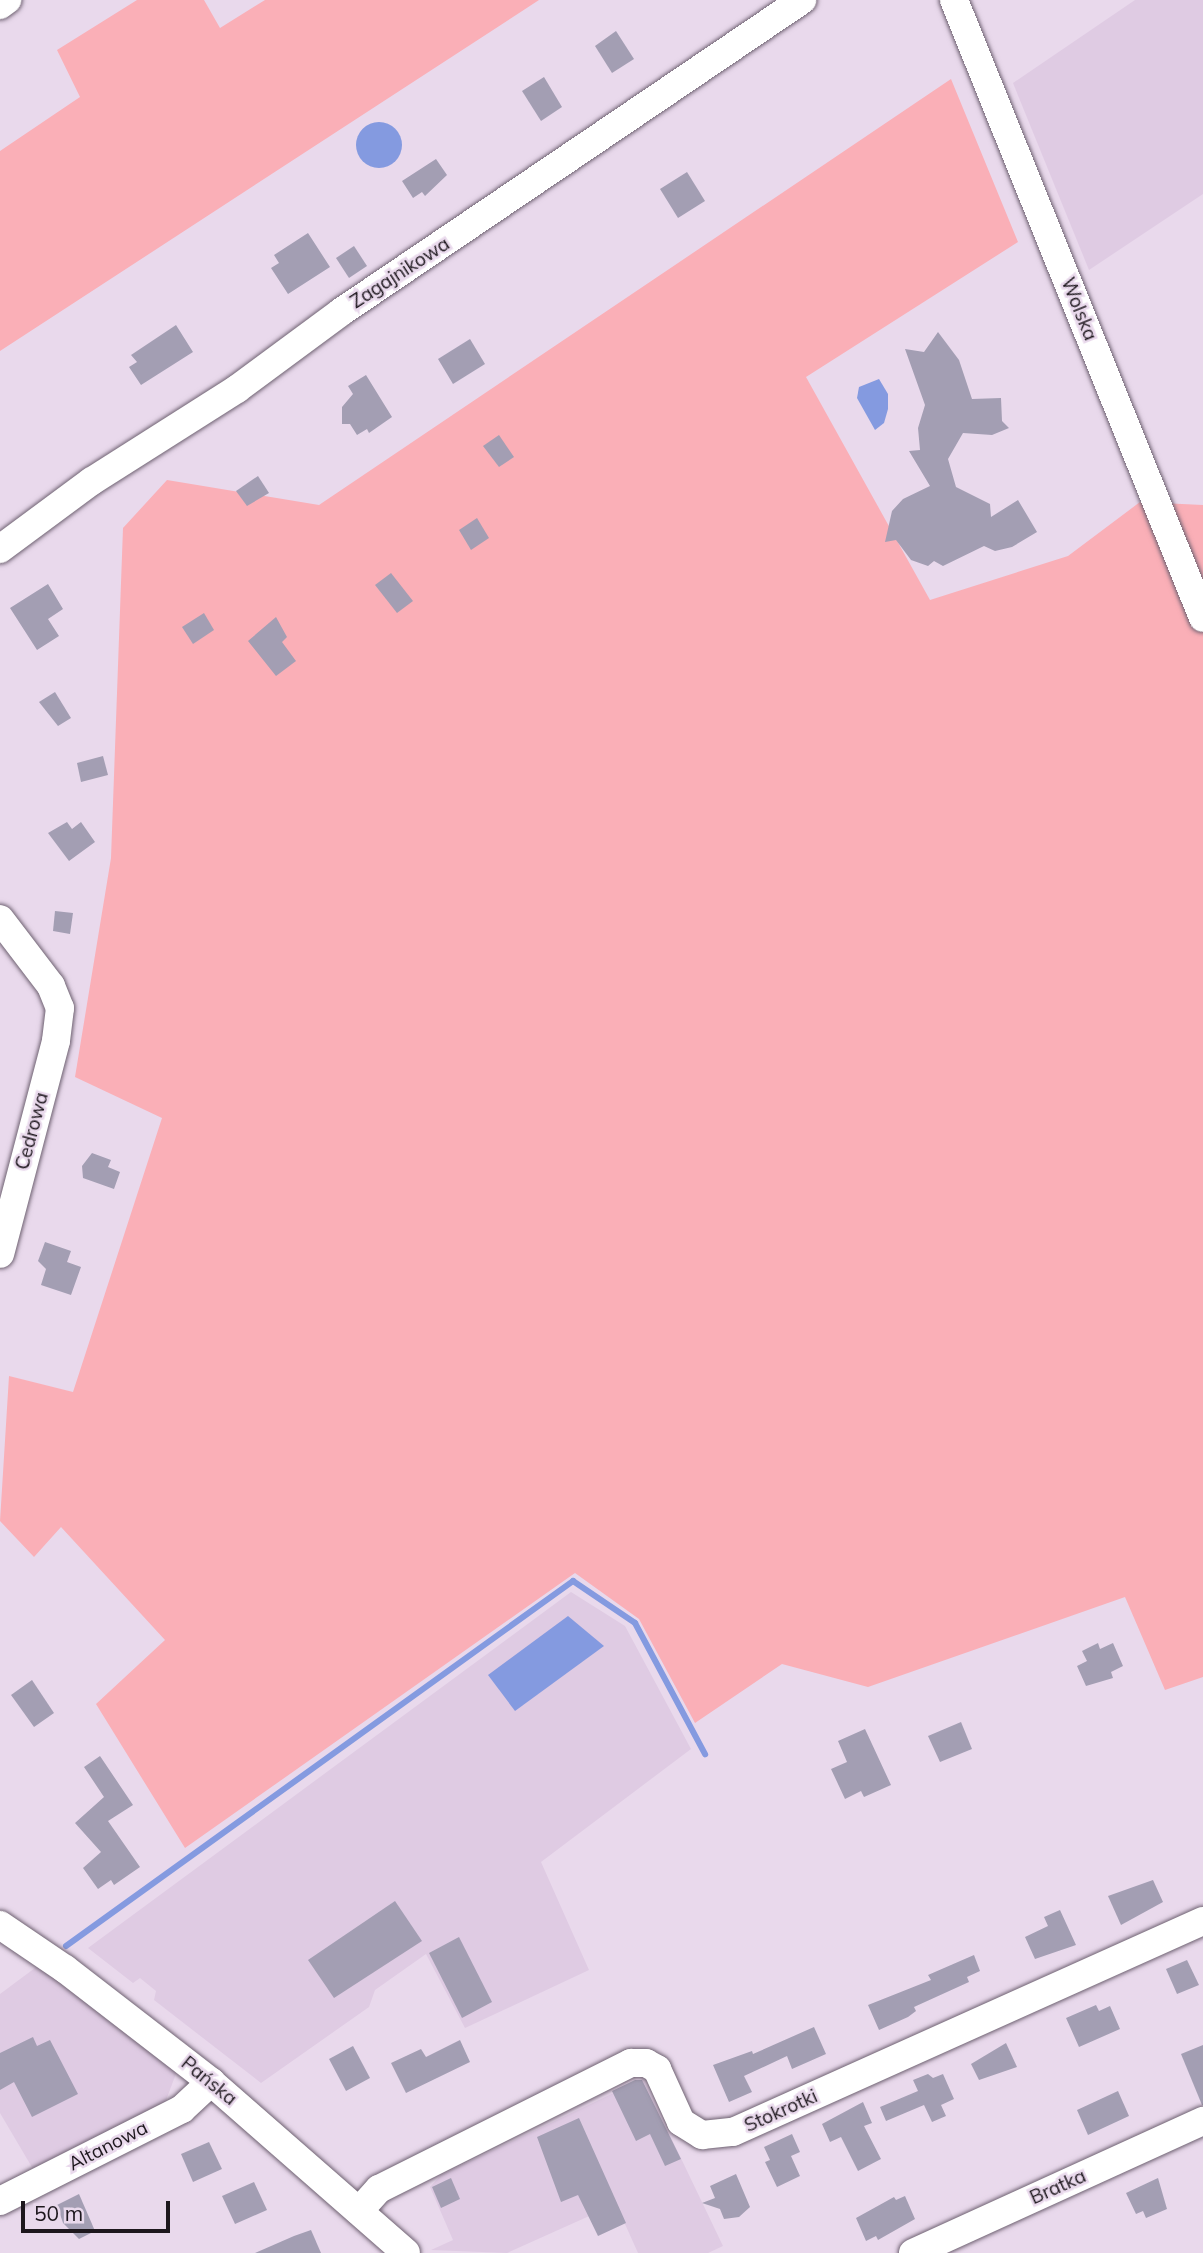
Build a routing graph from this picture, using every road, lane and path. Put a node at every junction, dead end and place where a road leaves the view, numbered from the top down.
1 (7, 0) edge
2 (802, 0) edge
3 (954, 0) edge
4 (0, 5) edge
5 (0, 549) edge
6 (1203, 618) edge
7 (0, 919) edge
8 (0, 1254) edge
9 (1203, 1921) edge
10 (0, 1925) edge
11 (211, 2082) junction
12 (1203, 2121) edge
13 (0, 2201) edge
14 (359, 2211) junction
15 (406, 2253) edge
16 (912, 2253) edge

1 - 4 street
2 - 5 street, Zagajnikowa
3 - 6 street, Wolska
7 - 8 street, Cedrowa
9 - 14 street, Stokrotki
10 - 11 street, Pańska
11 - 13 street, Altanowa
11 - 14 street, Pańska
12 - 16 street, Bratka
14 - 15 street, Pańska

